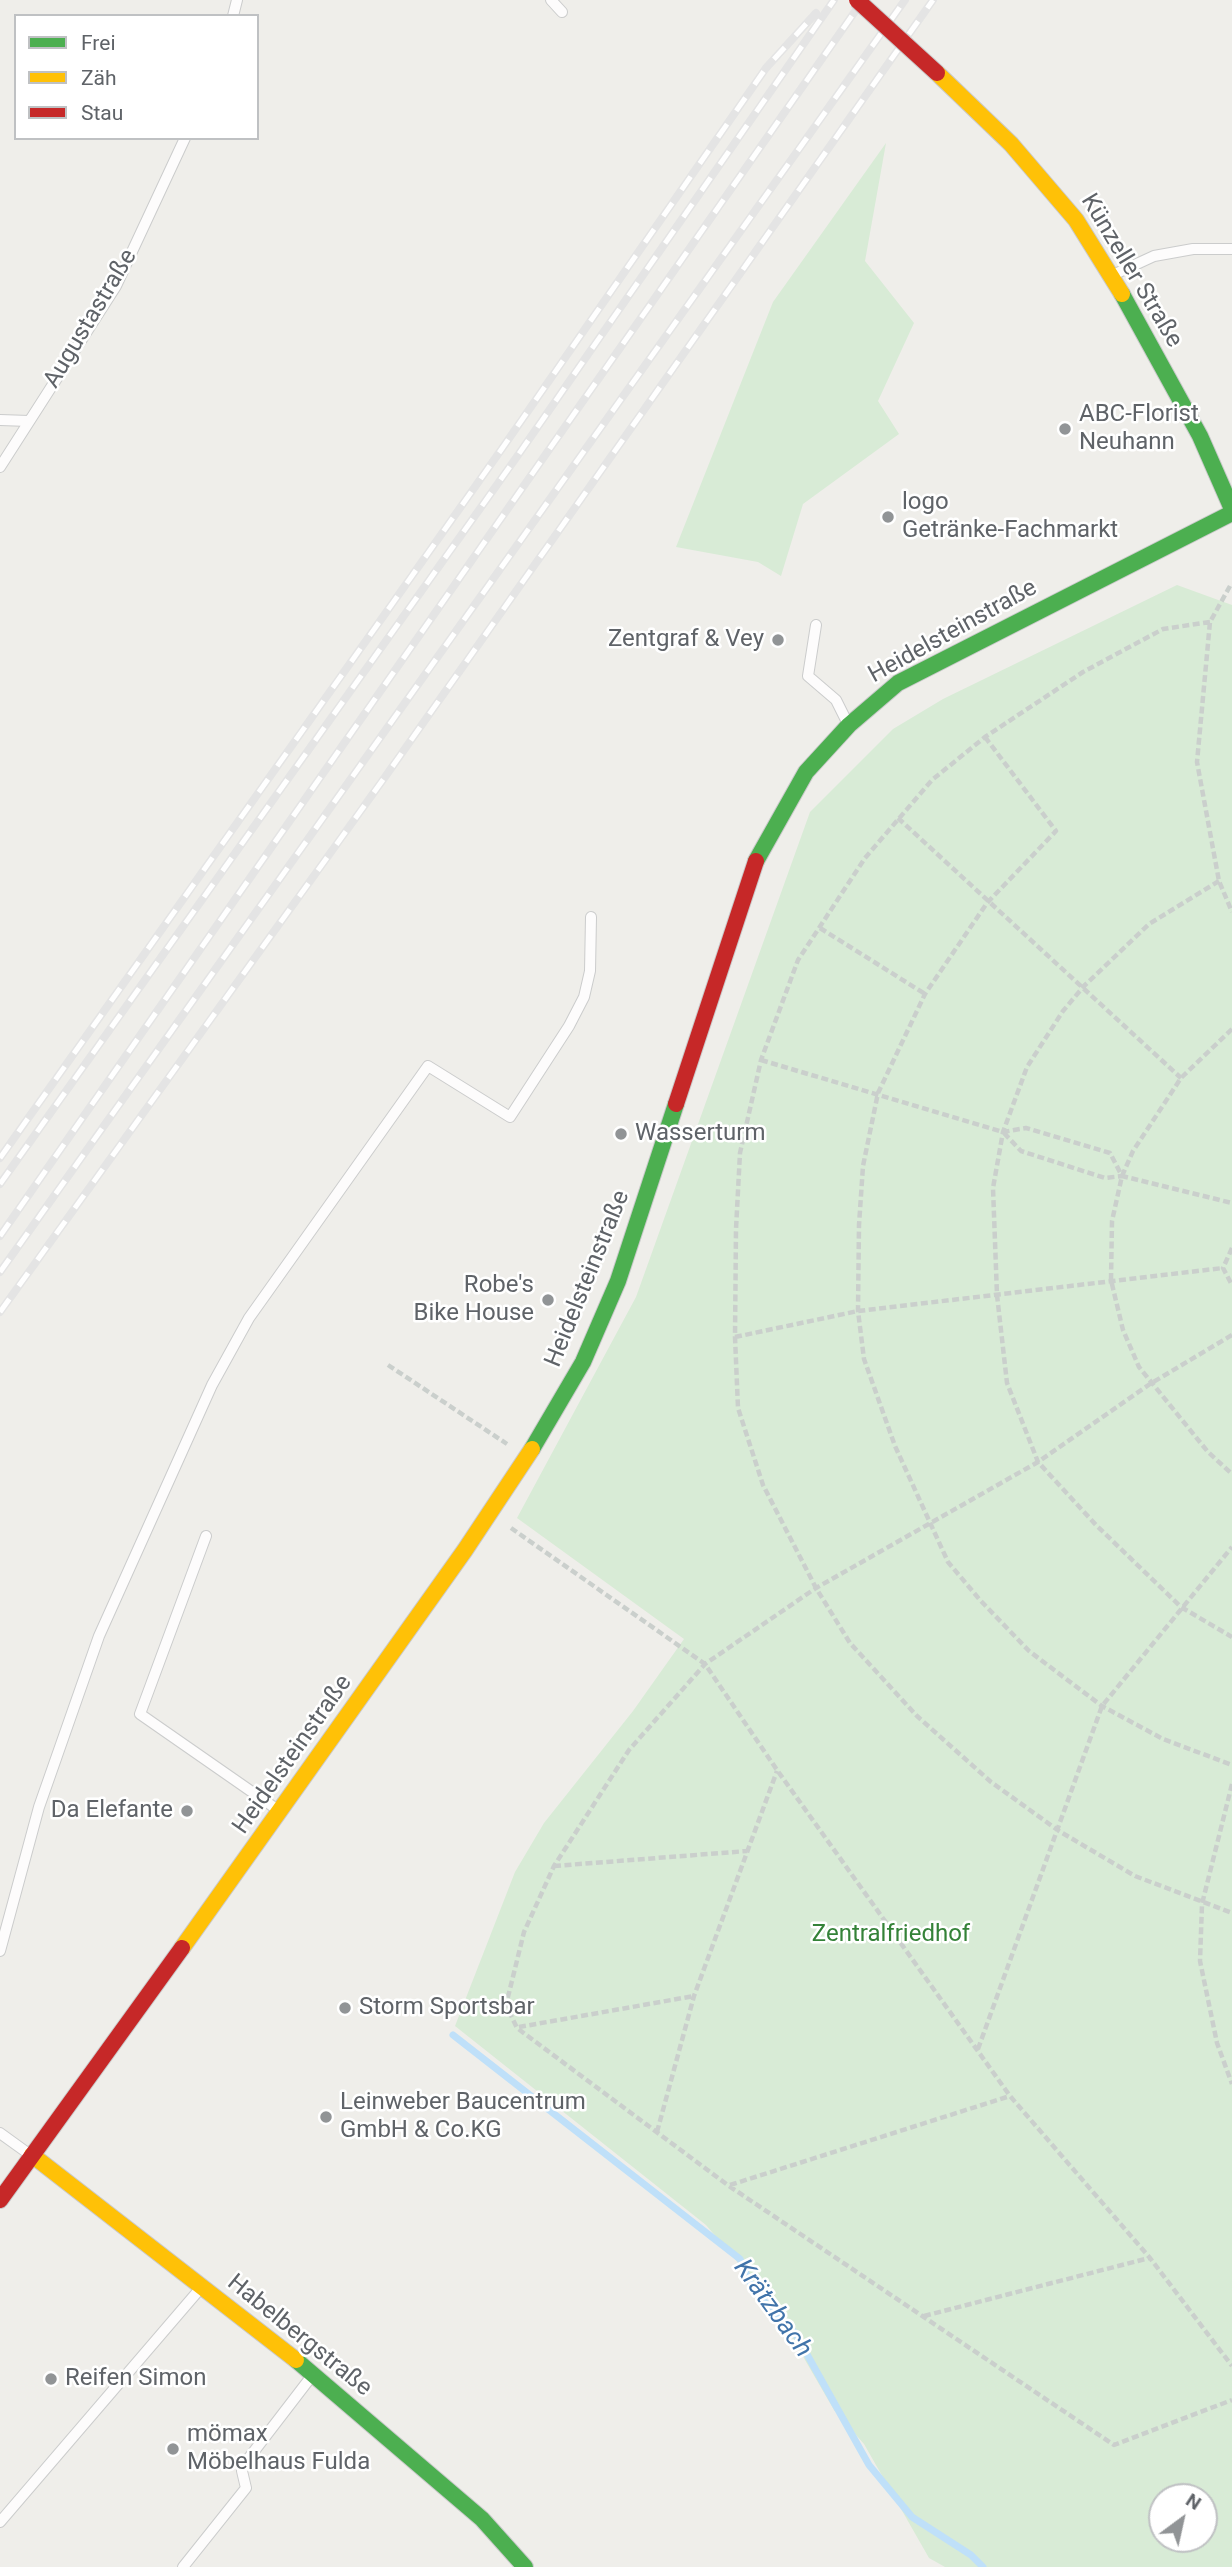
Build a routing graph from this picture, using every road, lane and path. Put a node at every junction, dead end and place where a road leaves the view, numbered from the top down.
1 (551, 0) edge
2 (857, 0) edge
3 (562, 12) dead end
4 (184, 140) edge
5 (1232, 249) edge
6 (1112, 275) junction
7 (0, 420) edge
8 (29, 421) junction
9 (0, 467) edge
10 (1232, 511) edge
11 (1230, 586) dead end
12 (1210, 622) junction
13 (816, 625) dead end
14 (849, 724) junction
15 (985, 737) junction
16 (898, 818) junction
17 (1220, 881) junction
18 (987, 903) junction
19 (1232, 912) edge
20 (591, 917) dead end
21 (820, 928) junction
22 (1084, 986) junction
23 (925, 994) junction
24 (1232, 1029) edge
25 (761, 1060) junction
26 (1181, 1078) junction
27 (878, 1093) junction
28 (1003, 1132) junction
29 (1122, 1176) junction
30 (1232, 1203) edge
31 (1232, 1248) edge
32 (1223, 1268) junction
33 (1111, 1280) junction
34 (1232, 1285) edge
35 (998, 1295) junction
36 (858, 1311) junction
37 (1232, 1335) edge
38 (735, 1337) junction
39 (388, 1365) dead end
40 (1150, 1384) junction
41 (510, 1446) dead end
42 (1038, 1462) junction
43 (1232, 1474) edge
44 (932, 1522) junction
45 (505, 1523) dead end
46 (206, 1536) dead end
47 (1232, 1547) edge
48 (816, 1588) junction
49 (1181, 1607) junction
50 (1232, 1637) edge
51 (705, 1664) junction
52 (1102, 1706) junction
53 (1232, 1765) edge
54 (777, 1770) junction
55 (1232, 1784) edge
56 (280, 1812) junction
57 (1059, 1831) junction
58 (747, 1851) junction
59 (554, 1866) junction
60 (1202, 1904) junction
61 (1232, 1913) edge
62 (0, 1951) edge
63 (694, 1996) junction
64 (517, 2028) junction
65 (978, 2049) junction
66 (1232, 2084) edge
67 (1010, 2096) junction
68 (657, 2132) junction
69 (0, 2133) edge
70 (32, 2155) junction
71 (729, 2186) junction
72 (0, 2200) edge
73 (1150, 2258) junction
74 (202, 2287) junction
75 (923, 2316) junction
76 (1232, 2366) edge
77 (313, 2374) junction
78 (1232, 2400) edge
79 (0, 2522) edge
80 (183, 2567) edge
81 (525, 2567) edge

1 - 3 lane
2 - 6 main road, Künzeller Straße, bridge
4 - 8 lane, Augustastraße
5 - 6 lane
6 - 10 main road, Künzeller Straße
7 - 8 lane
8 - 9 lane, Augustastraße
10 - 14 main road, Heidelsteinstraße
11 - 12 path
12 - 15 path
12 - 17 path
13 - 14 lane
14 - 56 main road, Heidelsteinstraße
15 - 16 path
15 - 18 path
16 - 18 path
16 - 21 path
17 - 19 path
17 - 22 path
18 - 22 path
18 - 23 path
20 - 62 lane
21 - 23 path
21 - 25 path
22 - 26 path
22 - 28 path
23 - 27 path
24 - 26 path
25 - 27 path
25 - 38 path
26 - 29 path
27 - 28 path
27 - 36 path
28 - 29 path
28 - 29 path
28 - 35 path
29 - 30 path
29 - 33 path
31 - 32 path
32 - 33 path
32 - 34 path
33 - 35 path
33 - 40 path
35 - 36 path
35 - 42 path
36 - 38 path
36 - 44 path
37 - 40 path
38 - 48 path
39 - 41 path
40 - 42 path
40 - 43 path
42 - 44 path
42 - 49 path
44 - 48 path
44 - 52 path
45 - 51 path
46 - 56 lane
47 - 49 path
48 - 51 path
48 - 57 path
49 - 50 path
49 - 52 path
51 - 54 path
51 - 59 path
52 - 53 path
52 - 57 path
54 - 58 path
54 - 65 path
55 - 60 path
56 - 70 main road, Heidelsteinstraße
57 - 60 path
57 - 65 path
58 - 59 path
58 - 63 path
59 - 64 path
60 - 61 path
60 - 66 path
63 - 64 path
63 - 68 path
64 - 68 path
65 - 67 path
67 - 71 path
67 - 73 path
68 - 71 path
69 - 70 lane
70 - 72 main road, Heidelsteinstraße
70 - 74 main road, Habelbergstraße
71 - 75 path
73 - 75 path
73 - 76 path
74 - 77 main road, Habelbergstraße
74 - 79 lane
75 - 78 path
77 - 80 lane
77 - 81 main road, Habelbergstraße

